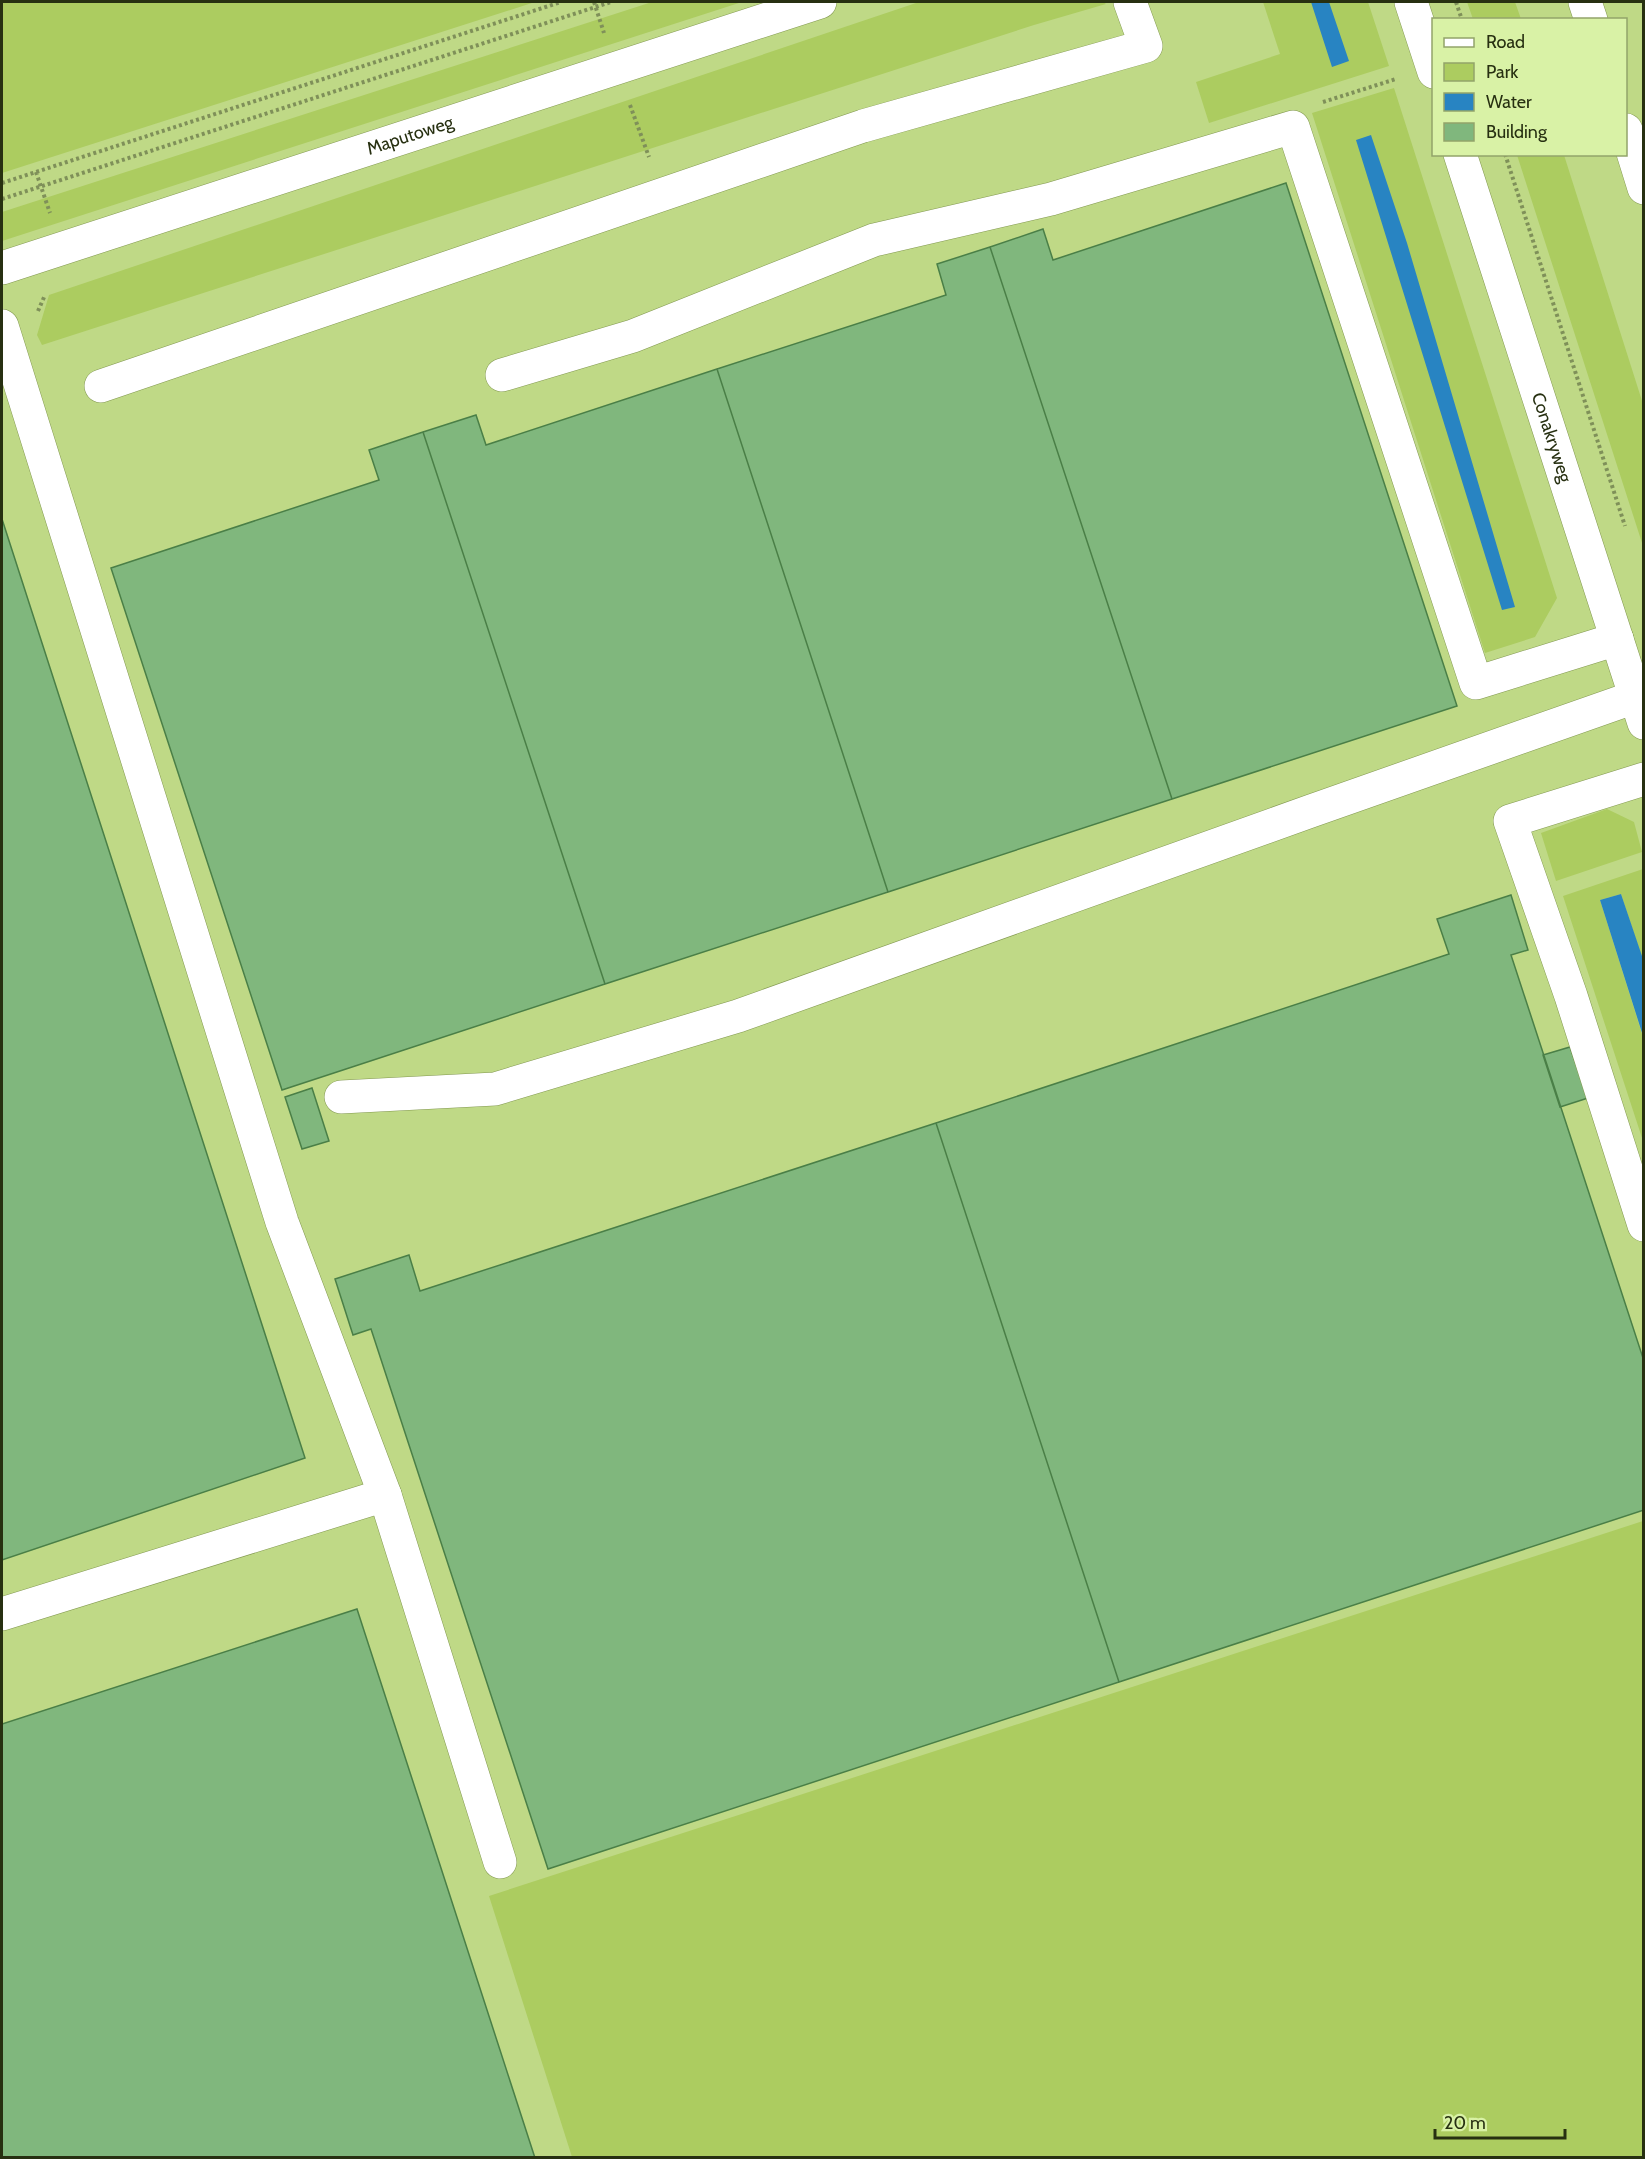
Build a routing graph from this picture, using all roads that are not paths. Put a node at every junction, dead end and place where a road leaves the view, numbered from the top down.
1 (820, 2) edge
2 (1130, 2) edge
3 (1412, 2) edge
4 (1585, 2) edge
5 (1590, 18) edge
6 (1432, 67) edge
7 (1627, 133) edge
8 (1461, 156) edge
9 (1644, 188) edge
10 (2, 268) edge
11 (2, 326) edge
12 (502, 375) dead end
13 (101, 386) dead end
14 (1617, 639) junction
15 (1639, 710) edge
16 (1644, 779) edge
17 (341, 1097) dead end
18 (1644, 1225) edge
19 (385, 1495) junction
20 (2, 1614) edge
21 (500, 1862) dead end

1 - 10 street, Maputoweg
2 - 13 street
3 - 6 street
4 - 5 street
7 - 9 street
8 - 14 street, Conakryweg
11 - 19 street
12 - 14 street
14 - 15 street, Conakryweg
15 - 17 street
16 - 18 street
19 - 20 street
19 - 21 street

